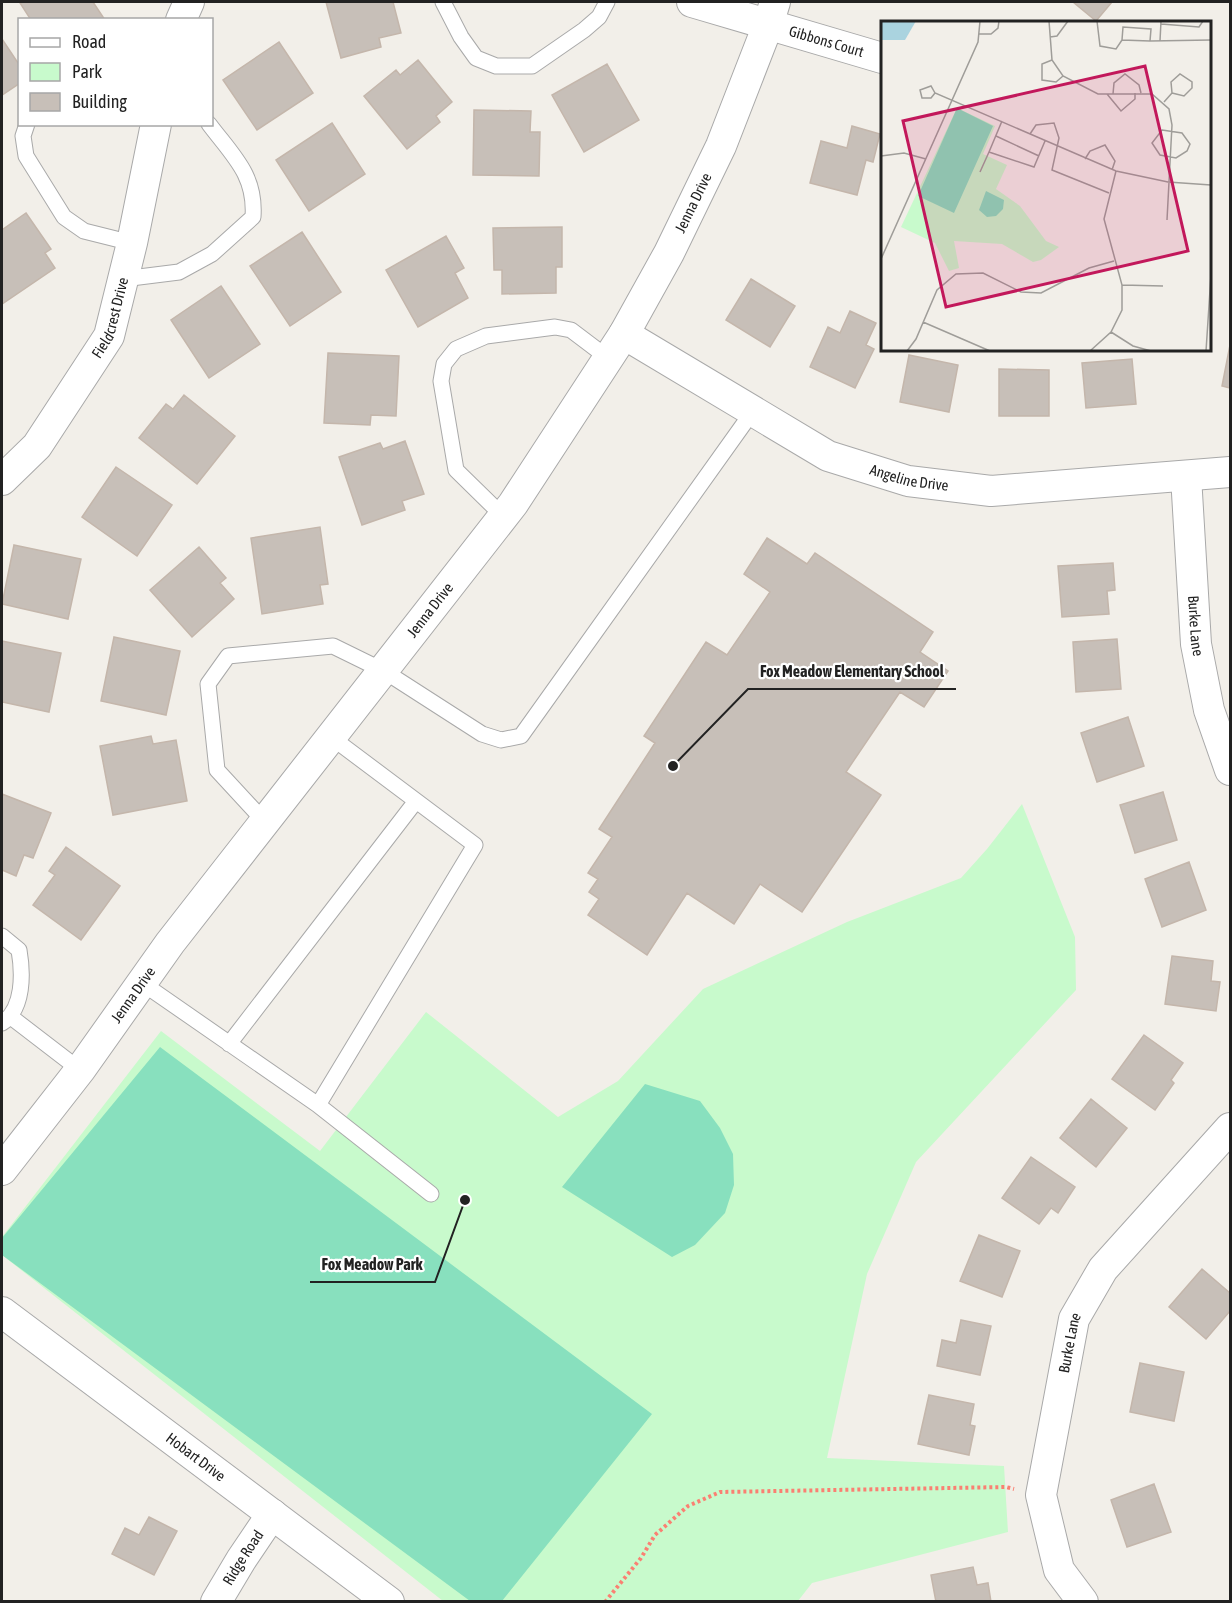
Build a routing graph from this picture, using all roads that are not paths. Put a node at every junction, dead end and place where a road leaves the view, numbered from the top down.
1 (189, 2) edge
2 (442, 2) edge
3 (607, 2) edge
4 (692, 2) edge
5 (772, 13) edge
6 (182, 18) edge
7 (881, 58) edge
8 (26, 126) edge
9 (156, 126) edge
10 (210, 126) edge
11 (132, 243) junction
12 (123, 279) junction
13 (616, 346) junction
14 (753, 411) junction
15 (1230, 472) edge
16 (1186, 476) junction
17 (2, 480) edge
18 (503, 516) junction
19 (384, 670) junction
20 (331, 737) junction
21 (1230, 770) edge
22 (416, 801) junction
23 (265, 822) junction
24 (2, 936) edge
25 (142, 983) junction
26 (6, 1020) edge
27 (229, 1044) junction
28 (80, 1070) junction
29 (318, 1105) junction
30 (1230, 1128) edge
31 (2, 1170) edge
32 (431, 1194) dead end
33 (2, 1312) edge
34 (272, 1514) junction
35 (216, 1602) edge
36 (389, 1602) edge
37 (1083, 1602) edge

1 - 6 street
2 - 3 lane
4 - 5 street
5 - 7 street, Gibbons Court
5 - 13 street, Jenna Drive
8 - 11 lane
9 - 11 street, Fieldcrest Drive
10 - 12 lane
11 - 12 street, Fieldcrest Drive
12 - 17 street, Fieldcrest Drive
13 - 14 street, Angeline Drive
13 - 18 street, Jenna Drive
13 - 18 lane
14 - 16 street, Angeline Drive
14 - 19 lane
15 - 16 street, Angeline Drive
16 - 21 street, Burke Lane
18 - 19 street, Jenna Drive
19 - 20 street, Jenna Drive
19 - 23 lane
20 - 22 lane
20 - 23 street, Jenna Drive
22 - 27 lane
22 - 29 lane
23 - 25 street, Jenna Drive
24 - 26 lane
25 - 27 lane
25 - 28 street, Jenna Drive
26 - 28 lane
27 - 29 lane
28 - 31 street, Jenna Drive
29 - 32 lane
30 - 37 street, Burke Lane
33 - 34 street, Hobart Drive
34 - 35 street, Ridge Road
34 - 36 street, Hobart Drive

